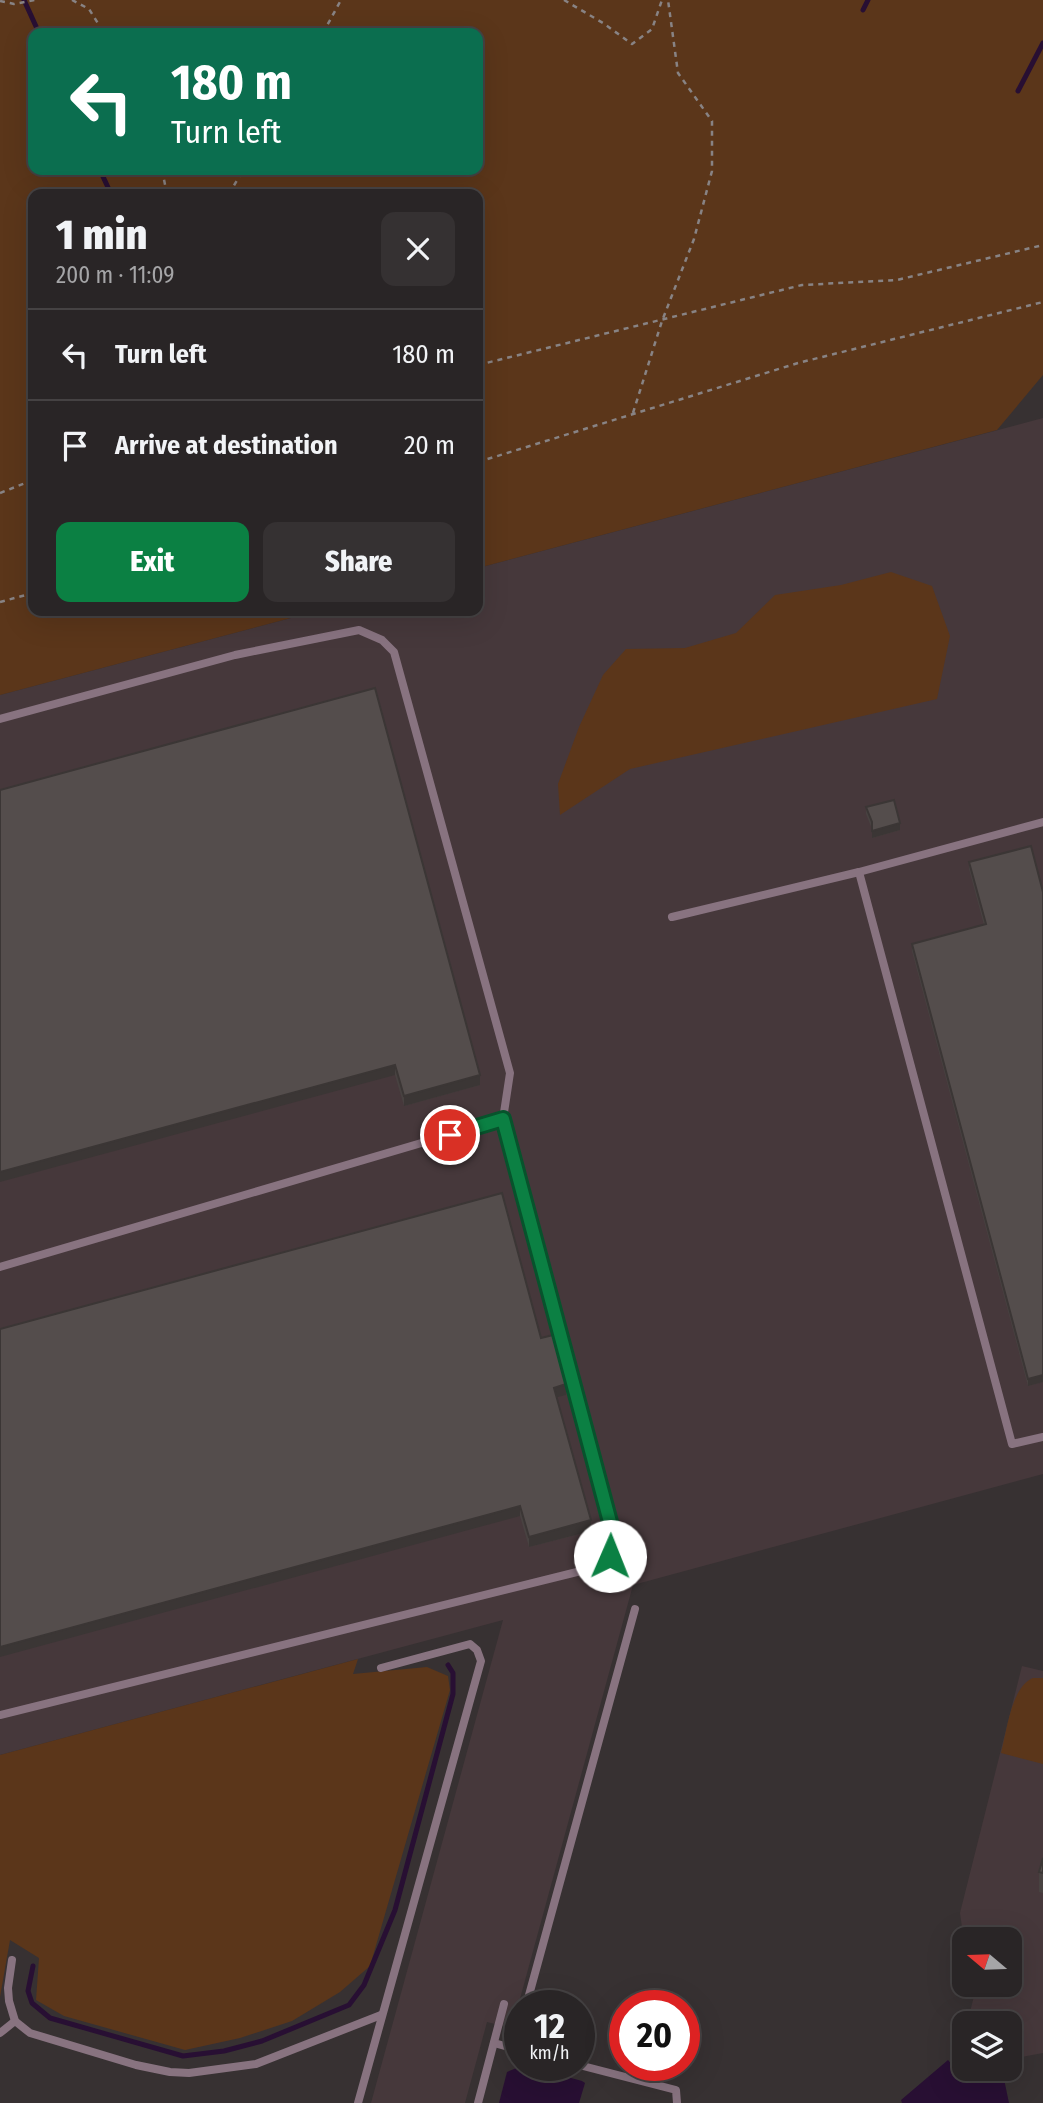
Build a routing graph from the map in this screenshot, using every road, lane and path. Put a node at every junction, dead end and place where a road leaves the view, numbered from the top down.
1 (35, 0) edge
2 (72, 0) edge
3 (341, 0) edge
4 (564, 0) edge
5 (662, 0) edge
6 (668, 0) edge
7 (0, 1) edge
8 (101, 28) edge
9 (326, 28) edge
10 (1043, 245) edge
11 (1043, 302) edge
12 (662, 321) junction
13 (483, 364) edge
14 (633, 414) junction
15 (483, 460) edge
16 (28, 482) edge
17 (0, 493) edge
18 (28, 594) edge
19 (0, 602) edge
20 (0, 719) edge
21 (1043, 822) edge
22 (859, 872) junction
23 (672, 917) dead end
24 (503, 1119) junction
25 (0, 1267) edge
26 (1043, 1437) edge
27 (635, 1609) dead end
28 (381, 1668) dead end
29 (0, 1715) edge
30 (12, 1960) dead end
31 (530, 1990) edge
32 (504, 2008) edge
33 (381, 2015) junction
34 (15, 2021) junction
35 (0, 2033) edge
36 (494, 2043) junction
37 (504, 2046) edge
38 (595, 2069) edge
39 (358, 2103) edge
40 (478, 2103) edge
41 (677, 2103) edge

1 - 7 path
2 - 8 path
3 - 9 path
4 - 5 path
6 - 12 path
10 - 12 path
11 - 14 path
12 - 13 path
12 - 14 path
14 - 15 path
16 - 17 path
18 - 19 path
20 - 24 lane
21 - 22 lane
22 - 23 lane
22 - 26 lane
24 - 25 lane
24 - 29 lane
27 - 31 lane
28 - 33 lane
30 - 34 lane
32 - 36 lane
33 - 34 lane
33 - 39 lane
34 - 35 lane
36 - 37 lane
36 - 40 lane
38 - 41 lane

